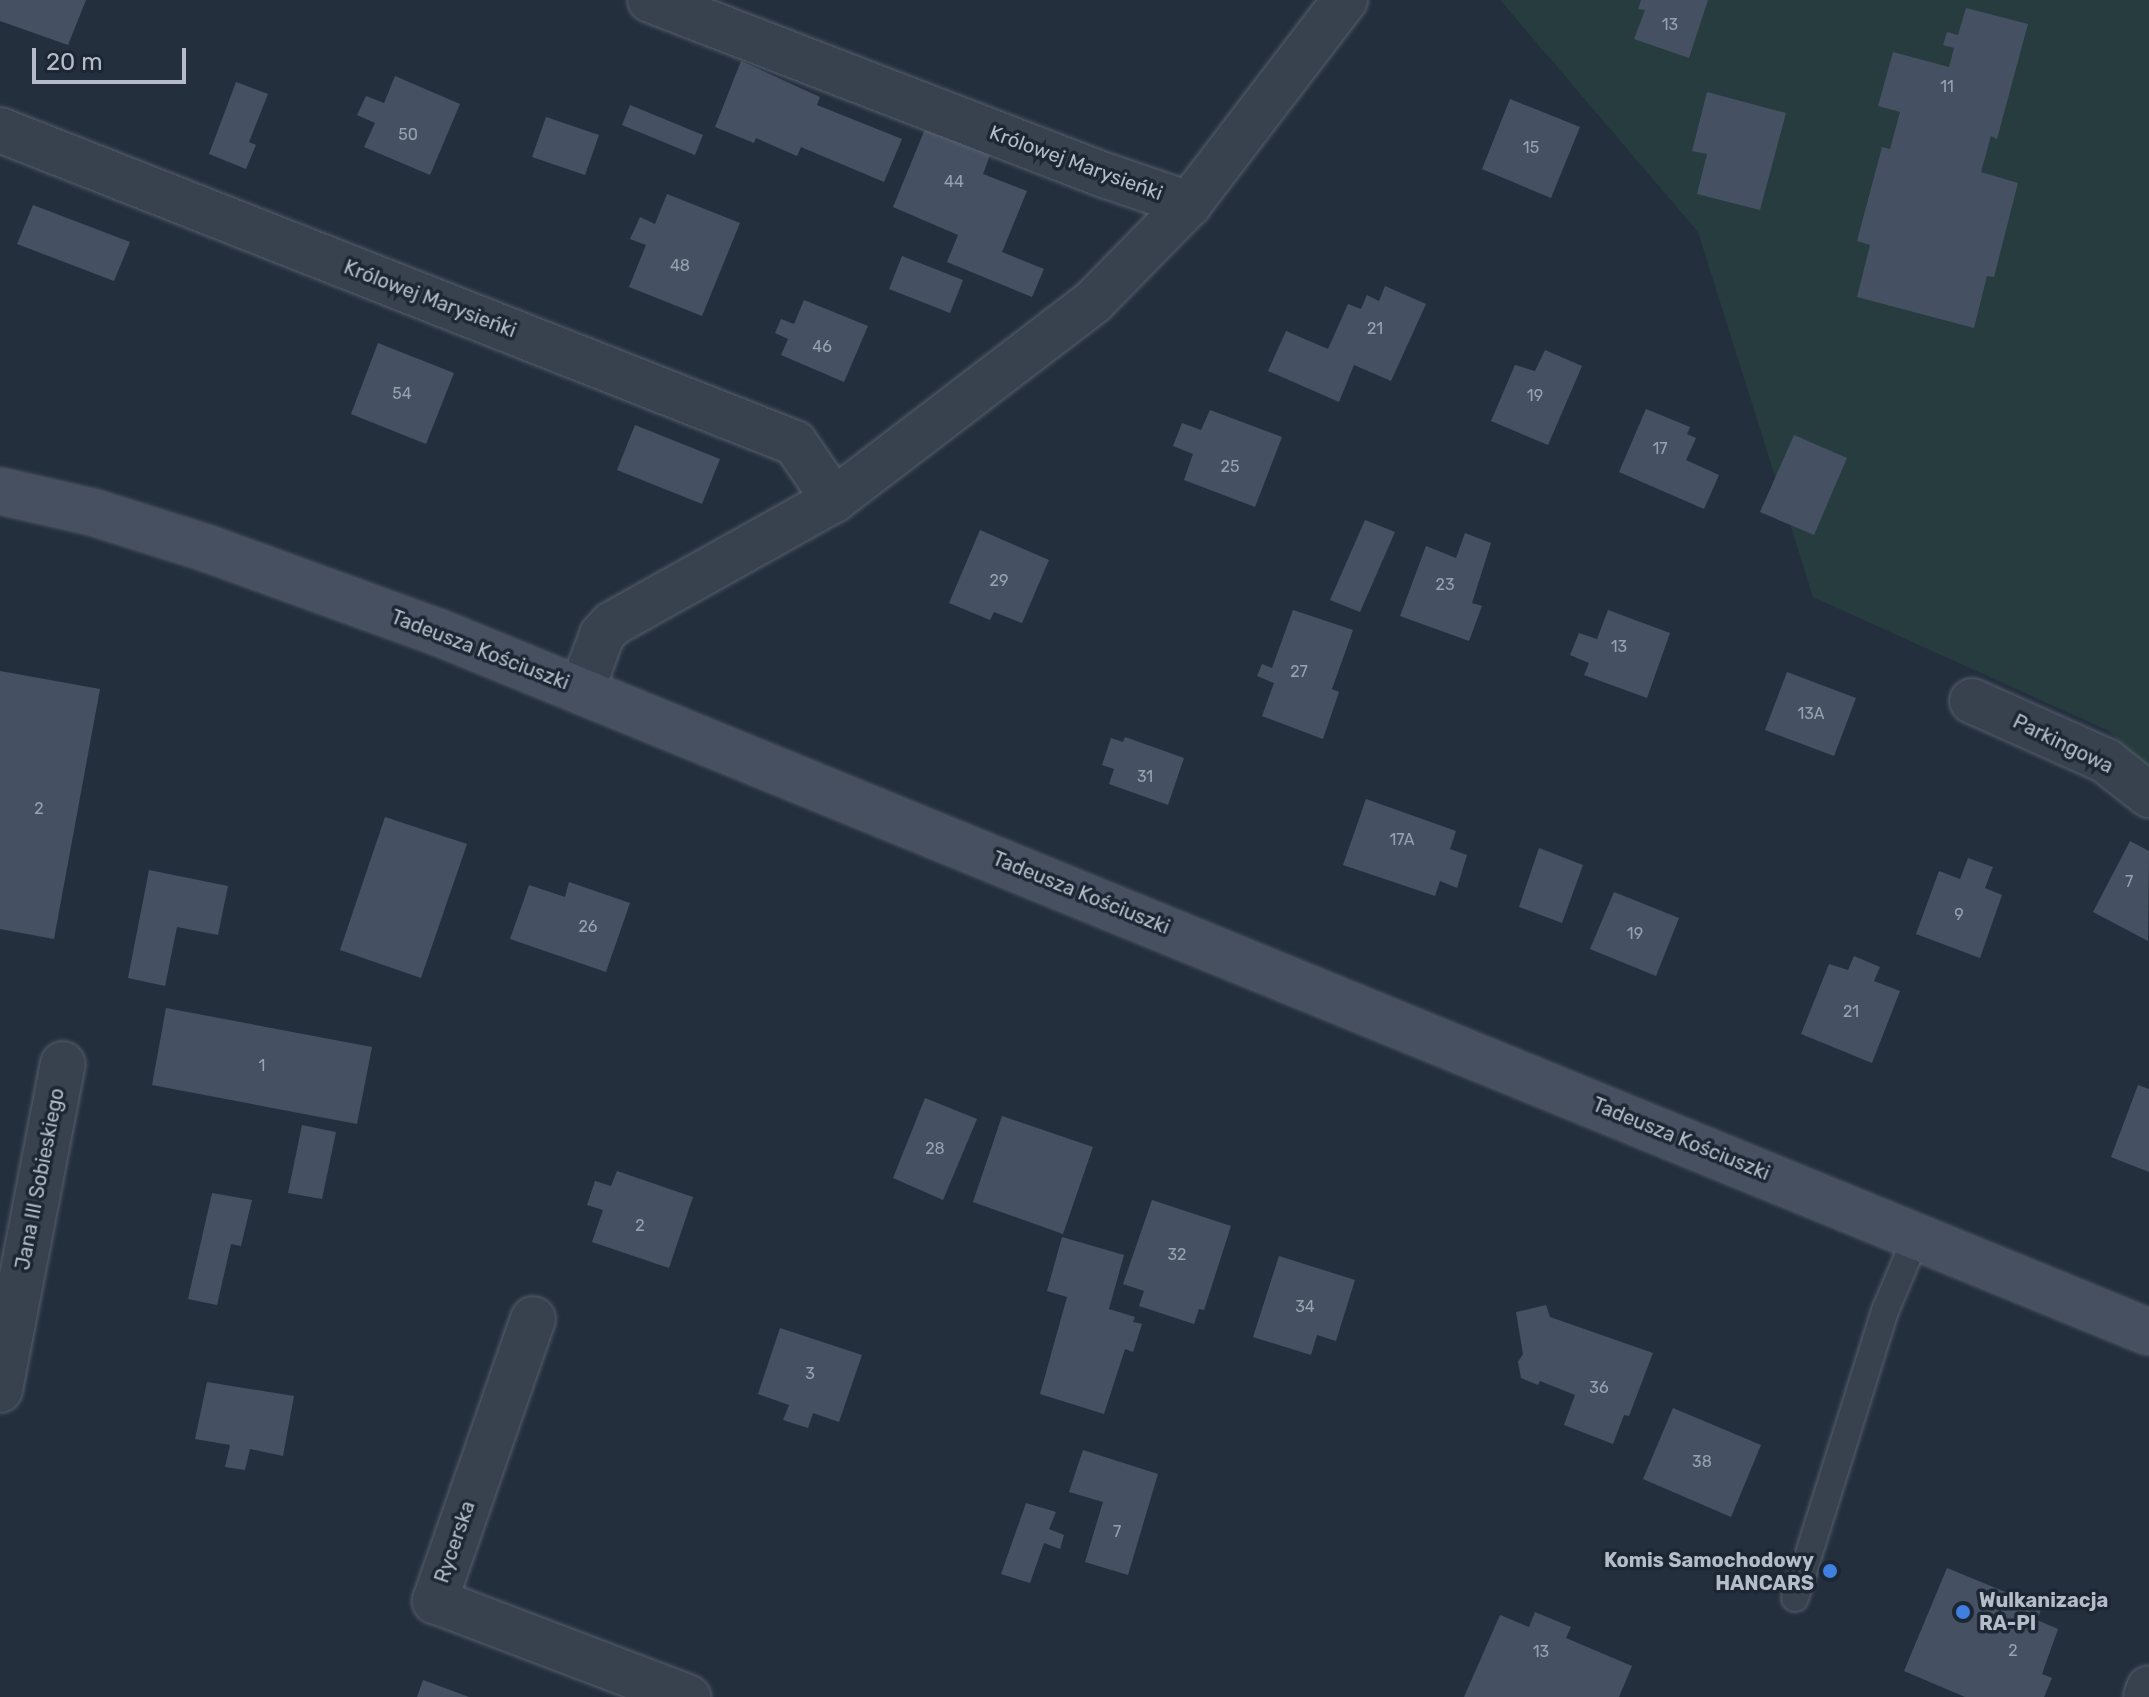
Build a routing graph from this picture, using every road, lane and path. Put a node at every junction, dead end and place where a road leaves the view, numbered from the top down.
1 (650, 0) edge
2 (1345, 0) edge
3 (0, 130) edge
4 (1189, 204) junction
5 (0, 491) edge
6 (834, 500) junction
7 (582, 689) junction
8 (1972, 701) dead end
9 (2149, 795) edge
10 (63, 1064) dead end
11 (1917, 1235) junction
12 (533, 1319) dead end
13 (2149, 1332) edge
14 (0, 1390) edge
15 (1795, 1598) dead end
16 (2149, 1688) edge
17 (688, 1697) edge
18 (2146, 1697) edge

1 - 4 street, Królowej Marysieńki
2 - 4 street, Królowej Marysieńki
3 - 6 street, Królowej Marysieńki
4 - 6 street, Królowej Marysieńki
5 - 7 main road, Tadeusza Kościuszki
6 - 7 street, Królowej Marysieńki
7 - 11 main road, Tadeusza Kościuszki
8 - 9 street, Parkingowa
10 - 14 street, Jana III Sobieskiego
11 - 13 main road, Tadeusza Kościuszki
11 - 15 lane
12 - 17 street, Rycerska
16 - 18 street

